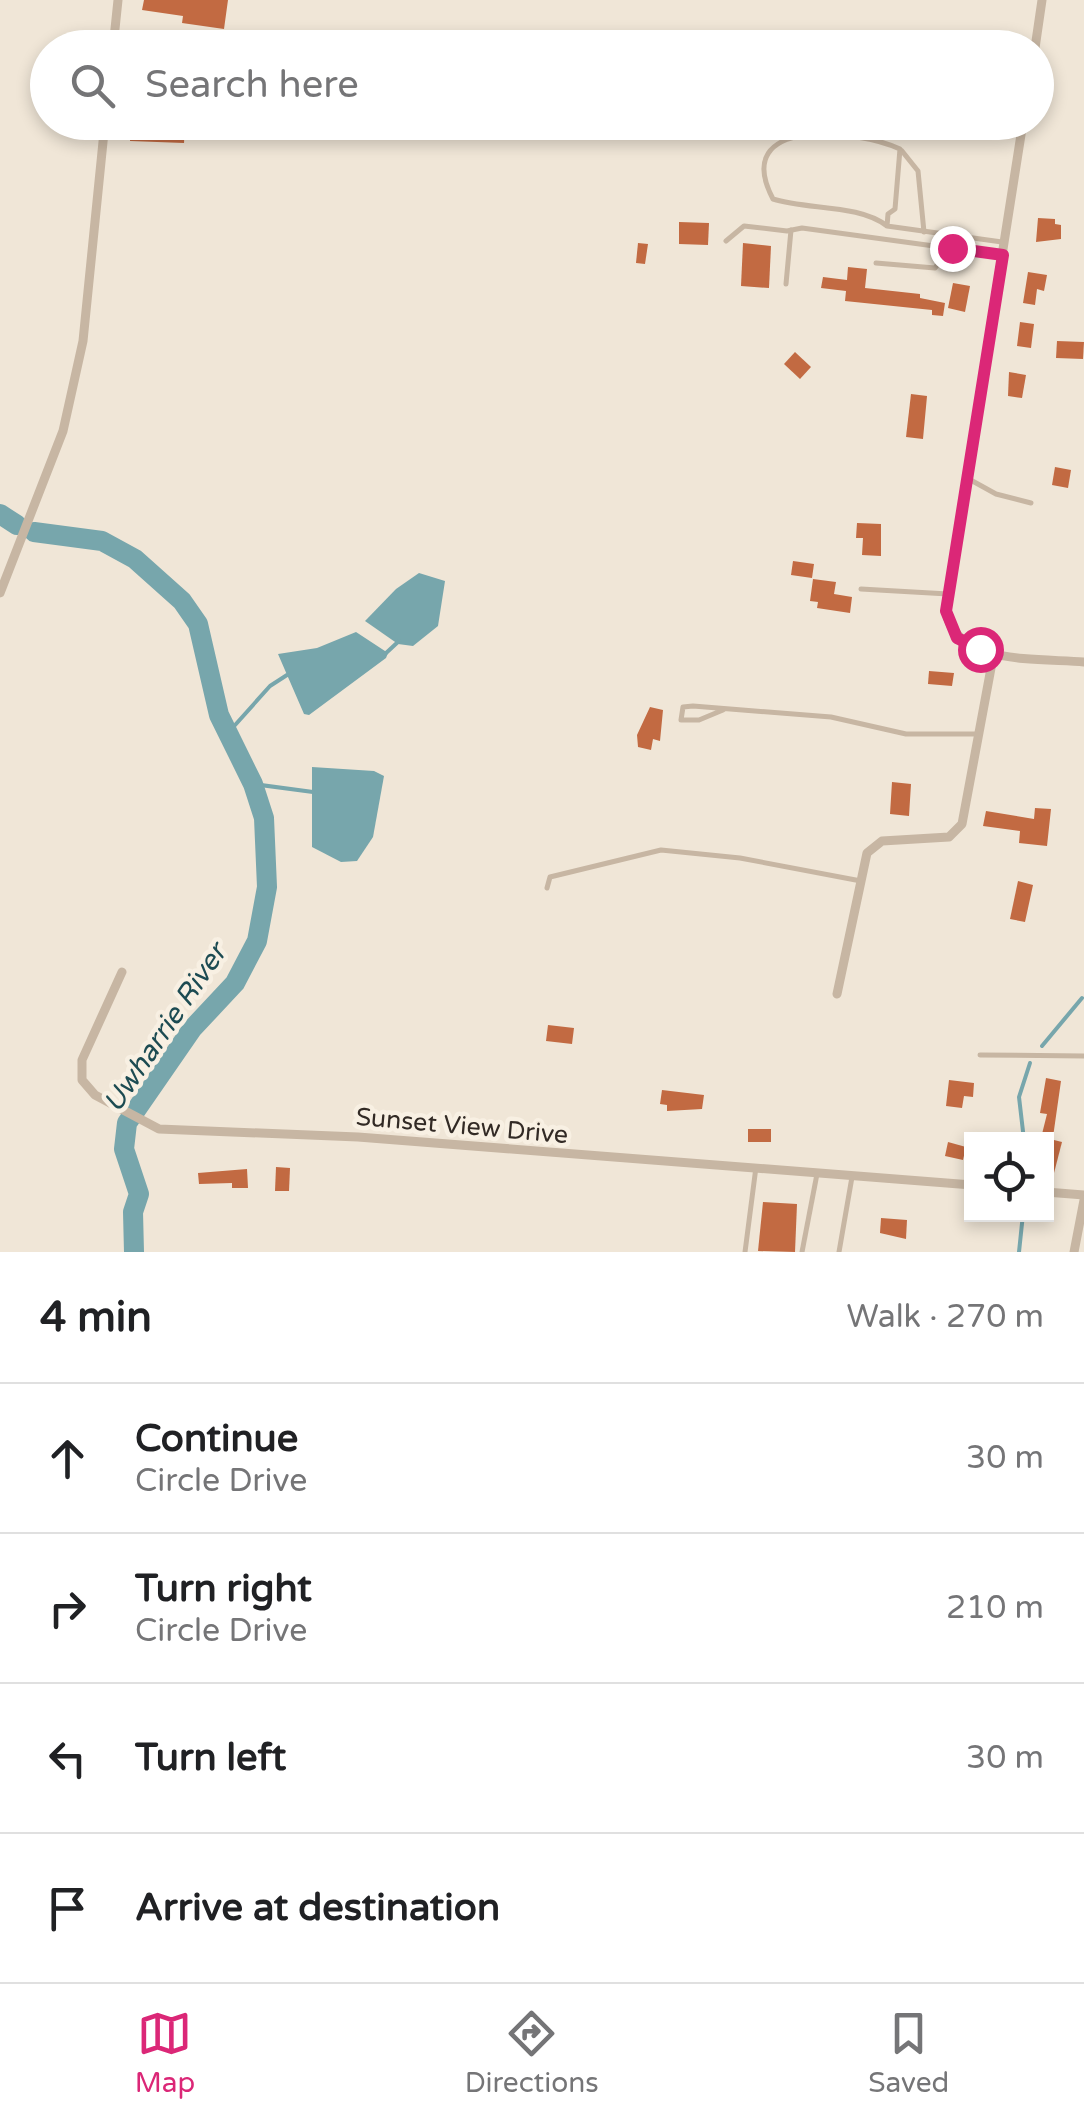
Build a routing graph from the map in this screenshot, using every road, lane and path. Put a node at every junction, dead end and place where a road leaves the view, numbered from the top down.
1 (118, 0) edge
2 (1042, 0) edge
3 (115, 30) edge
4 (1038, 30) edge
5 (103, 140) edge
6 (782, 140) edge
7 (880, 140) edge
8 (1021, 140) edge
9 (900, 149) junction
10 (887, 226) junction
11 (791, 230) junction
12 (924, 232) junction
13 (726, 242) dead end
14 (1005, 242) junction
15 (952, 248) junction
16 (1003, 255) junction
17 (876, 263) dead end
18 (786, 284) dead end
19 (968, 478) junction
20 (1031, 503) dead end
21 (861, 589) dead end
22 (0, 593) edge
23 (948, 594) junction
24 (994, 652) junction
25 (1084, 662) edge
26 (724, 710) junction
27 (978, 734) junction
28 (862, 881) junction
29 (547, 888) dead end
30 (122, 972) dead end
31 (838, 994) dead end
32 (980, 1055) dead end
33 (1084, 1056) edge
34 (756, 1167) junction
35 (818, 1171) junction
36 (852, 1174) junction
37 (964, 1183) edge
38 (1054, 1193) edge
39 (1084, 1198) edge
40 (745, 1252) edge
41 (802, 1252) edge
42 (839, 1252) edge
43 (1074, 1252) edge

1 - 3 street
2 - 4 street
5 - 22 street
6 - 10 lane
7 - 9 lane
8 - 14 street
9 - 10 lane
9 - 12 lane
10 - 12 lane
11 - 13 lane
11 - 15 lane
11 - 18 lane
12 - 14 lane
14 - 16 street
15 - 16 lane
15 - 17 lane
16 - 19 street
19 - 20 lane
19 - 23 street
21 - 23 lane
23 - 24 street
24 - 25 street
24 - 27 street
26 - 26 lane
26 - 27 lane
27 - 28 street
28 - 29 lane
28 - 31 street
30 - 34 street, Sunset View Drive
32 - 33 lane
34 - 35 street, Sunset View Drive
34 - 40 lane
35 - 36 street, Sunset View Drive
35 - 41 lane
36 - 37 street, Sunset View Drive
36 - 42 lane
38 - 39 street
39 - 43 street

